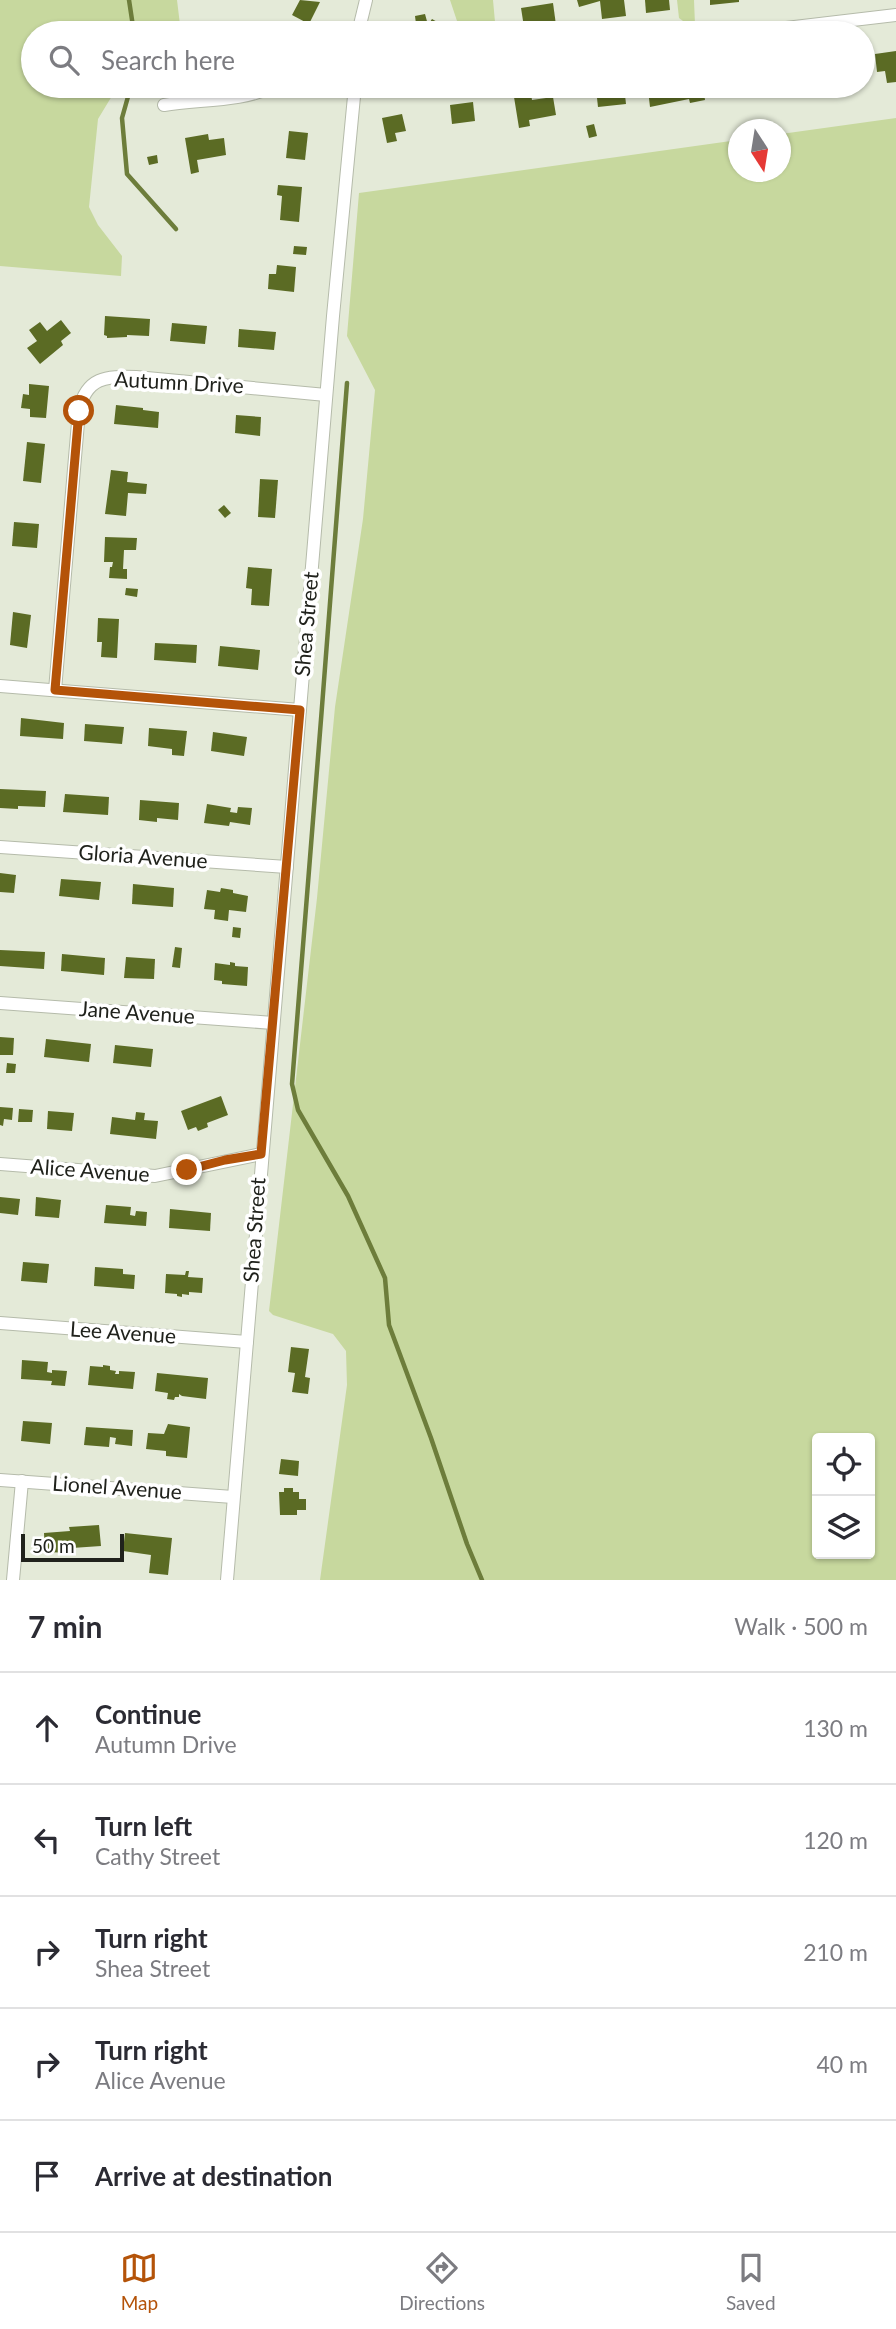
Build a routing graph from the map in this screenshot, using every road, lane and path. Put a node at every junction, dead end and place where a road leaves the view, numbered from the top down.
1 (366, 0) edge
2 (896, 15) edge
3 (361, 21) edge
4 (845, 21) edge
5 (219, 98) edge
6 (354, 98) edge
7 (164, 105) dead end
8 (326, 395) junction
9 (0, 686) edge
10 (55, 690) junction
11 (300, 710) junction
12 (0, 847) edge
13 (287, 867) junction
14 (0, 1003) edge
15 (273, 1023) junction
16 (261, 1154) junction
17 (0, 1164) edge
18 (0, 1323) edge
19 (247, 1342) junction
20 (0, 1480) edge
21 (22, 1481) junction
22 (233, 1497) junction
23 (13, 1580) edge
24 (227, 1580) edge

1 - 3 street
2 - 4 street
5 - 7 street
6 - 8 street, Shea Street
8 - 10 street, Autumn Drive
8 - 11 street, Shea Street
9 - 10 street
10 - 11 street
11 - 13 street, Shea Street
12 - 13 street, Gloria Avenue
13 - 15 street, Shea Street
14 - 15 street, Jane Avenue
15 - 16 street, Shea Street
16 - 17 street, Alice Avenue
16 - 19 street, Shea Street
18 - 19 street, Lee Avenue
19 - 22 street, Shea Street
20 - 21 street, Lionel Avenue
21 - 22 street, Lionel Avenue
21 - 23 street
22 - 24 street, Shea Street

